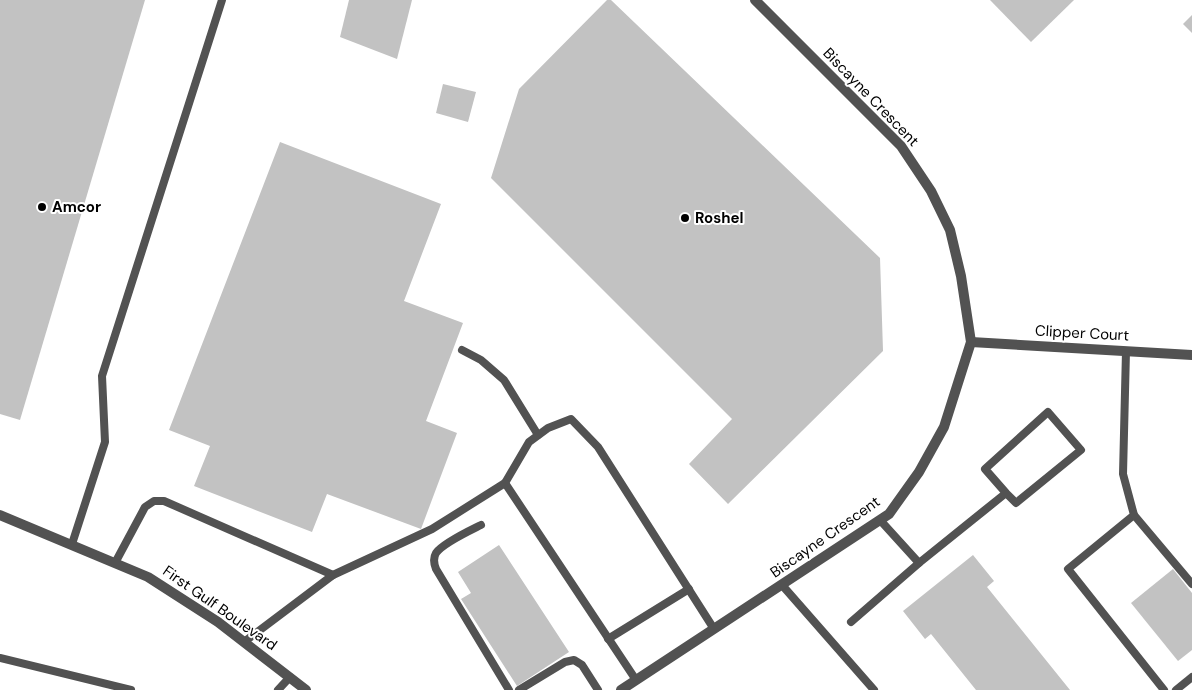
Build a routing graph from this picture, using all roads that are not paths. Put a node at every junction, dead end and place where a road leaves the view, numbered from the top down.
1 (222, 0) edge
2 (755, 0) edge
3 (971, 342) junction
4 (462, 350) dead end
5 (1126, 351) junction
6 (1192, 355) edge
7 (538, 435) junction
8 (505, 483) junction
9 (1006, 493) junction
10 (0, 515) edge
11 (1134, 515) junction
12 (880, 520) junction
13 (480, 525) dead end
14 (72, 544) junction
15 (114, 563) junction
16 (919, 563) junction
17 (333, 575) junction
18 (1192, 584) edge
19 (782, 585) junction
20 (689, 589) junction
21 (851, 622) dead end
22 (714, 629) junction
23 (608, 639) junction
24 (244, 642) junction
25 (0, 658) edge
26 (290, 677) junction
27 (1192, 677) edge
28 (636, 680) junction
29 (131, 690) edge
30 (278, 690) edge
31 (306, 690) edge
32 (509, 690) edge
33 (519, 690) edge
34 (598, 690) edge
35 (621, 690) edge
36 (874, 690) edge
37 (1164, 690) edge
38 (1176, 690) edge

1 - 14 lane
2 - 3 street, Biscayne Crescent
3 - 5 street, Clipper Court
3 - 12 street, Biscayne Crescent
4 - 7 lane
5 - 6 street, Clipper Court
5 - 11 lane
7 - 8 lane
7 - 20 lane
8 - 17 lane
8 - 23 lane
9 - 9 lane
9 - 16 lane
10 - 14 street, First Gulf Boulevard
11 - 18 lane
11 - 37 lane
12 - 16 lane
12 - 19 street, Biscayne Crescent
13 - 32 lane
14 - 15 street, First Gulf Boulevard
15 - 17 lane
15 - 24 street, First Gulf Boulevard
16 - 21 lane
17 - 24 lane
19 - 22 street, Biscayne Crescent
19 - 36 lane
20 - 22 lane
20 - 23 lane
22 - 28 street, Biscayne Crescent
23 - 28 lane
24 - 26 street, First Gulf Boulevard
25 - 29 lane
26 - 30 lane
26 - 31 street, First Gulf Boulevard
27 - 38 lane
28 - 35 street, Biscayne Crescent
33 - 34 lane

